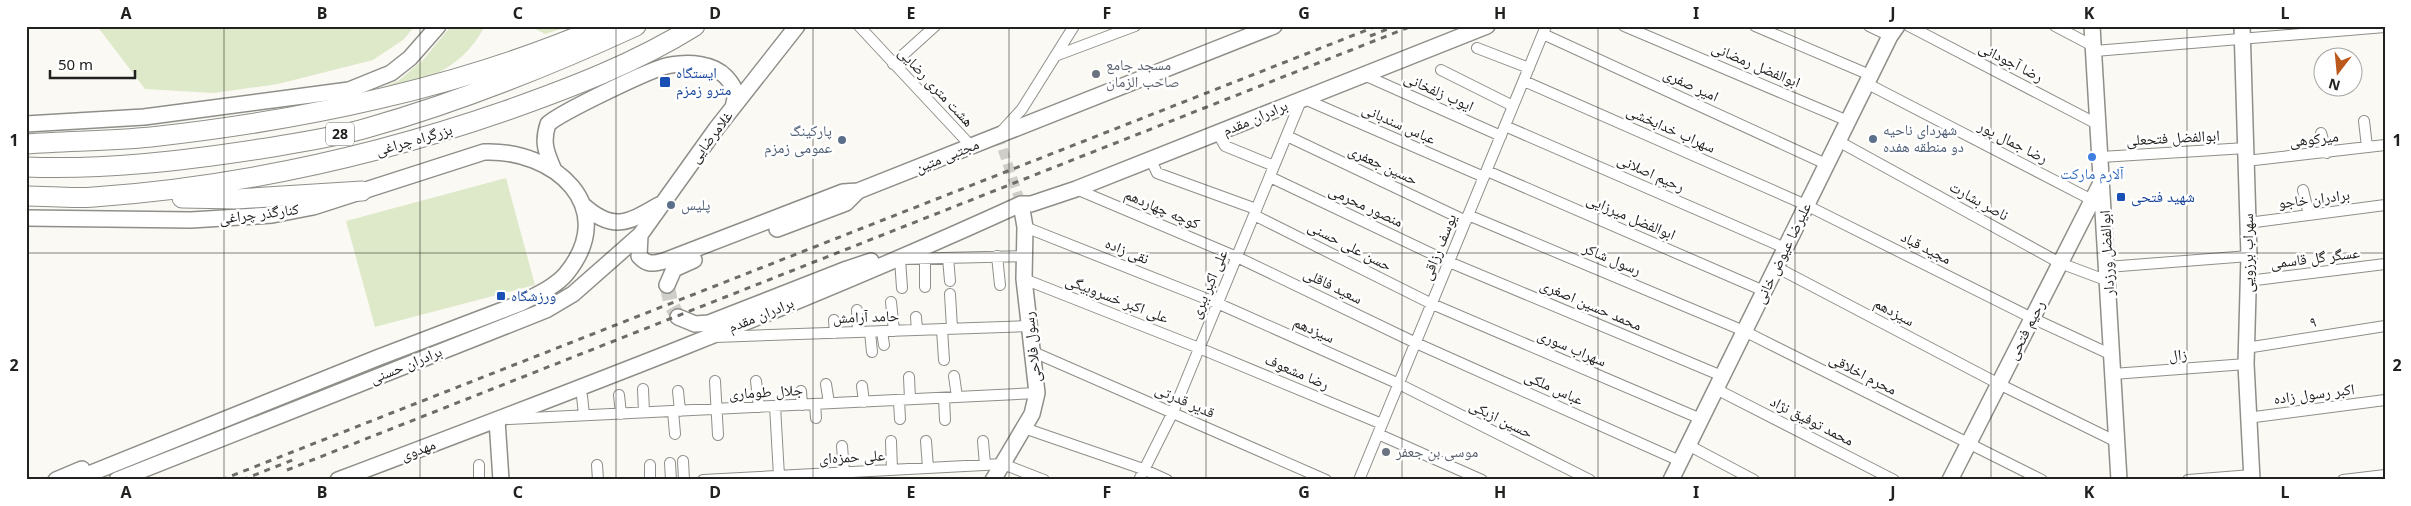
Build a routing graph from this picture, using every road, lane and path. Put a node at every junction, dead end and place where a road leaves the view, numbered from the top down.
1 (438, 26) edge
2 (603, 26) edge
3 (636, 26) edge
4 (695, 26) edge
5 (797, 26) edge
6 (859, 26) edge
7 (936, 26) edge
8 (1074, 26) edge
9 (1135, 26) edge
10 (1274, 26) edge
11 (1471, 26) edge
12 (1487, 26) edge
13 (1624, 26) edge
14 (1755, 26) edge
15 (1868, 26) edge
16 (1909, 26) edge
17 (2055, 26) edge
18 (2092, 26) edge
19 (2384, 27) edge
20 (2322, 29) edge
21 (2337, 29) edge
22 (1544, 30) edge
23 (1893, 31) edge
24 (2293, 31) edge
25 (2243, 33) edge
26 (2385, 35) edge
27 (1477, 48) dead end
28 (2094, 48) junction
29 (1055, 56) junction
30 (893, 64) junction
31 (1529, 68) junction
32 (1441, 70) dead end
33 (1362, 72) junction
34 (1868, 79) junction
35 (1524, 81) junction
36 (349, 90) junction
37 (1301, 95) junction
38 (1513, 106) junction
39 (732, 109) junction
40 (1848, 120) junction
41 (2364, 121) dead end
42 (26, 124) edge
43 (2100, 125) junction
44 (1505, 126) junction
45 (1216, 130) junction
46 (2321, 133) dead end
47 (998, 135) junction
48 (1287, 136) junction
49 (1501, 136) junction
50 (118, 139) junction
51 (1838, 141) junction
52 (26, 144) edge
53 (2385, 145) edge
54 (972, 147) junction
55 (2367, 147) junction
56 (2326, 153) junction
57 (2246, 155) junction
58 (1149, 156) junction
59 (2101, 157) junction
60 (1826, 164) junction
61 (1274, 166) junction
62 (26, 167) edge
63 (553, 168) junction
64 (1485, 174) junction
65 (1270, 177) junction
66 (2103, 180) junction
67 (1074, 185) junction
68 (2303, 190) dead end
69 (362, 191) junction
70 (858, 191) junction
71 (26, 196) edge
72 (93, 197) junction
73 (2092, 200) junction
74 (664, 202) junction
75 (1021, 204) junction
76 (583, 205) junction
77 (1806, 205) junction
78 (2385, 205) edge
79 (1255, 212) junction
80 (2309, 214) junction
81 (26, 218) edge
82 (1467, 218) junction
83 (2248, 223) junction
84 (1025, 227) junction
85 (640, 235) junction
86 (1785, 248) junction
87 (997, 256) junction
88 (1024, 256) junction
89 (2249, 256) junction
90 (1237, 257) junction
91 (925, 258) junction
92 (948, 258) junction
93 (900, 259) junction
94 (1449, 262) junction
95 (2060, 263) junction
96 (2385, 264) edge
97 (1776, 267) junction
98 (2108, 274) junction
99 (1024, 279) junction
100 (950, 281) dead end
101 (2248, 282) junction
102 (1000, 284) dead end
103 (667, 285) dead end
104 (925, 287) dead end
105 (902, 288) dead end
106 (1764, 290) junction
107 (950, 294) dead end
108 (891, 302) dead end
109 (1217, 304) junction
110 (1432, 304) junction
111 (857, 310) dead end
112 (678, 317) dead end
113 (916, 317) dead end
114 (2032, 318) junction
115 (834, 320) dead end
116 (1029, 326) junction
117 (2385, 326) edge
118 (947, 329) junction
119 (917, 330) junction
120 (882, 331) junction
121 (894, 331) junction
122 (1744, 331) junction
123 (858, 332) junction
124 (870, 332) junction
125 (834, 333) junction
126 (704, 338) junction
127 (1416, 343) junction
128 (884, 345) dead end
129 (1199, 348) junction
130 (2246, 348) junction
131 (1032, 351) junction
132 (872, 352) dead end
133 (2112, 355) junction
134 (944, 360) dead end
135 (2246, 364) junction
136 (2113, 374) junction
137 (954, 376) dead end
138 (909, 377) dead end
139 (756, 381) dead end
140 (714, 382) dead end
141 (1719, 382) junction
142 (826, 384) dead end
143 (1399, 384) junction
144 (1998, 384) junction
145 (862, 386) dead end
146 (642, 390) dead end
147 (801, 391) dead end
148 (678, 392) dead end
149 (1037, 393) junction
150 (582, 396) dead end
151 (619, 396) dead end
152 (957, 397) junction
153 (944, 398) junction
154 (910, 399) junction
155 (899, 400) junction
156 (2385, 400) edge
157 (864, 402) junction
158 (829, 403) junction
159 (815, 404) junction
160 (802, 405) junction
161 (775, 406) junction
162 (760, 407) junction
163 (717, 409) junction
164 (677, 411) junction
165 (241, 412) junction
166 (644, 412) junction
167 (1173, 412) junction
168 (621, 414) junction
169 (584, 416) junction
170 (816, 418) dead end
171 (900, 418) dead end
172 (2247, 418) junction
173 (1701, 419) junction
174 (497, 420) junction
175 (945, 420) dead end
176 (1024, 428) junction
177 (1380, 429) junction
178 (675, 434) dead end
179 (718, 435) dead end
180 (891, 441) dead end
181 (926, 441) dead end
182 (983, 441) dead end
183 (2117, 442) junction
184 (1968, 444) junction
185 (1688, 445) junction
186 (842, 446) dead end
187 (683, 461) dead end
188 (1680, 461) junction
189 (670, 463) dead end
190 (650, 464) dead end
191 (1003, 464) junction
192 (479, 465) dead end
193 (985, 465) junction
194 (596, 466) dead end
195 (928, 468) junction
196 (1143, 469) junction
197 (892, 470) junction
198 (844, 472) junction
199 (2385, 475) edge
200 (781, 477) edge
201 (2252, 477) edge
202 (56, 480) edge
203 (74, 480) edge
204 (117, 480) edge
205 (338, 480) edge
206 (479, 480) edge
207 (501, 480) edge
208 (598, 480) edge
209 (650, 480) edge
210 (671, 480) edge
211 (684, 480) edge
212 (703, 480) edge
213 (993, 480) edge
214 (1044, 480) edge
215 (1139, 480) edge
216 (1168, 480) edge
217 (1326, 480) edge
218 (1359, 480) edge
219 (1482, 480) edge
220 (1590, 480) edge
221 (1671, 480) edge
222 (1754, 480) edge
223 (1894, 480) edge
224 (1950, 480) edge
225 (2042, 480) edge
226 (2119, 480) edge
227 (2188, 480) edge
228 (2343, 480) edge

1 - 36 main road
2 - 50 highway
3 - 62 highway, بزرگراه چراغی / 28
4 - 72 highway, بزرگراه چراغی / 28
5 - 39 main road, غلامرضایی
6 - 30 street, هشت متری رضایی
7 - 30 street
8 - 29 street
9 - 29 street
10 - 47 main road, مجتبی متین
11 - 33 main road, برادران مقدم
12 - 33 main road, برادران مقدم
13 - 40 street, ابوالفضل رمضانی
14 - 34 street, رضا جمال پور
15 - 23 street
16 - 43 street, رضا آجودانی
17 - 28 street
18 - 28 main road, ابوالفضل ورزدار
19 - 21 street
19 - 26 street
20 - 21 street
20 - 24 street
22 - 31 street, یوسف رزاقی
22 - 60 street, امیر صفری
23 - 34 main road, علیرضا عیوض خانی
24 - 25 street
25 - 28 street
25 - 57 main road, سهراب برزویی
27 - 31 street
28 - 43 main road, ابوالفضل ورزدار
29 - 47 street
30 - 54 street, هشت متری رضایی
31 - 35 street, یوسف رزاقی
32 - 38 street
33 - 37 main road, برادران مقدم
33 - 49 street, ایوب زلفخانی
34 - 40 main road, علیرضا عیوض خانی
34 - 73 street, رضا جمال پور
35 - 38 street, یوسف رزاقی
35 - 77 street, سهراب خدابخشی
36 - 42 main road
36 - 50 main road
37 - 45 main road, برادران مقدم
37 - 48 street, علی اکبر ببری
37 - 64 street, عباس سندبانی
38 - 44 street, یوسف رزاقی
39 - 63 main road
39 - 74 main road, غلامرضایی
40 - 51 main road, علیرضا عیوض خانی
41 - 55 street
43 - 59 main road, ابوالفضل ورزدار
44 - 49 street, یوسف رزاقی
44 - 86 street, رحیم اصلانی
45 - 58 main road, برادران مقدم
45 - 61 street
46 - 56 street
47 - 54 main road, مجتبی متین
48 - 61 street, علی اکبر ببری
48 - 82 street, حسین جعفری
49 - 64 street, یوسف رزاقی
50 - 52 highway
51 - 60 main road, علیرضا عیوض خانی
51 - 95 street, ناصر بشارت
53 - 55 street, میرکوهی
54 - 70 main road, مجتبی متین
55 - 56 street, میرکوهی
56 - 57 street, میرکوهی
57 - 59 street, ابوالفضل فتحعلی
57 - 83 main road, سهراب برزویی
58 - 67 main road, برادران مقدم
58 - 79 street, حسن علی حسنی
59 - 66 main road, ابوالفضل ورزدار
60 - 77 main road, علیرضا عیوض خانی
61 - 65 street, علی اکبر ببری
63 - 69 main road, کنارگذر چراغی
63 - 76 main road
64 - 82 street, یوسف رزاقی
64 - 106 street, ابوالفضل میرزایی
65 - 79 street, علی اکبر ببری
65 - 94 street, منصور محرمی
66 - 73 main road, رحیم فتحی
66 - 98 main road, ابوالفضل ورزدار
67 - 75 main road, برادران مقدم
67 - 90 street, کوچه چهاردهم
68 - 80 street
69 - 72 highway
69 - 81 main road, کنارگذر چراغی
70 - 85 main road, مجتبی متین
70 - 103 main road
71 - 72 highway, بزرگراه چراغی / 28
73 - 95 main road, رحیم فتحی
74 - 76 main road
74 - 85 main road, برادران حسنی
75 - 84 main road, رسول فلاحی
75 - 93 main road, برادران مقدم
76 - 165 main road, برادران حسنی
77 - 86 main road, علیرضا عیوض خانی
77 - 114 street, مجید قباد
78 - 80 street, برادران خاجو
79 - 90 street, علی اکبر ببری
79 - 110 street, حسن علی حسنی
80 - 83 street, برادران خاجو
82 - 94 street, یوسف رزاقی
82 - 122 street, رسول شاکر
83 - 89 main road, سهراب برزویی
84 - 88 main road, رسول فلاحی
84 - 109 street, نقی زاده
85 - 204 main road, برادران حسنی
86 - 97 main road, علیرضا عیوض خانی
87 - 88 street
87 - 92 street
87 - 102 street
88 - 99 main road, رسول فلاحی
89 - 98 street
89 - 101 main road, سهراب برزویی
90 - 109 street, علی اکبر ببری
90 - 127 street, سعید فاقلی
91 - 92 street
91 - 93 street
91 - 104 street
92 - 100 street
93 - 105 street
93 - 112 main road
93 - 126 main road, برادران مقدم
94 - 110 street, یوسف رزاقی
94 - 141 street, محمد حسین اصغری
95 - 98 street, ناصر بشارت
95 - 114 main road, رحیم فتحی
96 - 101 street, عسگر گل قاسمی
97 - 106 main road, علیرضا عیوض خانی
97 - 144 street, سیزدهم
98 - 133 main road, ابوالفضل ورزدار
99 - 116 main road, رسول فلاحی
99 - 129 street, علی اکبر خسروبیگی
101 - 130 main road, سهراب برزویی
106 - 122 main road, علیرضا عیوض خانی
107 - 118 street
108 - 121 street
109 - 129 street, علی اکبر ببری
109 - 143 street, سیزدهم
110 - 127 street, یوسف رزاقی
110 - 173 street, سهراب سوری
111 - 123 street
113 - 119 street
114 - 133 street, مجید قباد
114 - 144 main road, رحیم فتحی
115 - 125 street
116 - 118 street, حامد آرامش
116 - 131 main road, رسول فلاحی
117 - 130 street, ۹
118 - 119 street, حامد آرامش
118 - 134 street
119 - 121 street, حامد آرامش
120 - 121 street, حامد آرامش
120 - 124 street, حامد آرامش
120 - 128 street
122 - 141 main road, علیرضا عیوض خانی
122 - 184 street, محرم اخلاقی
123 - 124 street, حامد آرامش
123 - 125 street, حامد آرامش
124 - 132 street
125 - 126 street, حامد آرامش
126 - 174 main road, برادران مقدم
127 - 143 street, یوسف رزاقی
127 - 188 street, عباس ملکی
129 - 167 street, علی اکبر ببری
129 - 177 street, رضا مشعوف
130 - 135 main road, سهراب برزویی
131 - 149 main road, رسول فلاحی
131 - 167 street, قدیر قدرتی
133 - 136 main road, ابوالفضل ورزدار
135 - 136 street, زال
135 - 172 main road, سهراب برزویی
136 - 183 main road, ابوالفضل ورزدار
137 - 152 street
138 - 154 street
139 - 162 street
140 - 163 street
141 - 173 main road, علیرضا عیوض خانی
141 - 223 street, محمد توفیق ‌نژاد
142 - 158 street
143 - 177 street, یوسف رزاقی
143 - 220 street, حسین ازبکی
144 - 183 street, سیزدهم
144 - 184 main road, رحیم فتحی
145 - 157 street
146 - 166 street
147 - 160 street
148 - 164 street
149 - 152 street, جلال طوماری
149 - 176 main road, رسول فلاحی
150 - 169 street
151 - 168 street
152 - 153 street, جلال طوماری
153 - 154 street, جلال طوماری
153 - 175 street
154 - 155 street, جلال طوماری
155 - 157 street, جلال طوماری
155 - 171 street
156 - 172 street, اکبر رسول زاده
157 - 158 street, جلال طوماری
158 - 159 street, جلال طوماری
159 - 160 street, جلال طوماری
159 - 170 street
160 - 161 street, جلال طوماری
161 - 162 street, جلال طوماری
161 - 200 street
162 - 163 street, جلال طوماری
163 - 164 street, جلال طوماری
163 - 179 street
164 - 166 street, جلال طوماری
164 - 178 street
165 - 202 main road
165 - 203 main road, برادران حسنی
166 - 168 street, جلال طوماری
167 - 196 street, علی اکبر ببری
167 - 217 street, قدیر قدرتی
168 - 169 street, جلال طوماری
169 - 174 street, جلال طوماری
172 - 201 main road, سهراب برزویی
173 - 185 main road, علیرضا عیوض خانی
174 - 205 main road, مهدوی
174 - 207 main road
176 - 191 main road, رسول فلاحی
176 - 196 street
177 - 218 street, یوسف رزاقی
177 - 219 street, رضا مشعوف
180 - 197 street
181 - 195 street
182 - 193 street
183 - 226 main road, ابوالفضل ورزدار
184 - 224 main road, رحیم فتحی
184 - 225 street, محرم اخلاقی
185 - 188 main road, علیرضا عیوض خانی
185 - 222 street
186 - 198 street
187 - 211 street
188 - 221 main road, علیرضا عیوض خانی
189 - 210 street
190 - 209 street
191 - 193 street, علی حمزه‌ای
191 - 213 main road, رسول فلاحی
191 - 214 street
192 - 206 street
193 - 195 street, علی حمزه‌ای
194 - 208 street
195 - 197 street, علی حمزه‌ای
196 - 215 street, علی اکبر ببری
196 - 216 street
197 - 198 street, علی حمزه‌ای
198 - 200 street, علی حمزه‌ای
199 - 228 street
200 - 212 street, علی حمزه‌ای
201 - 227 street

